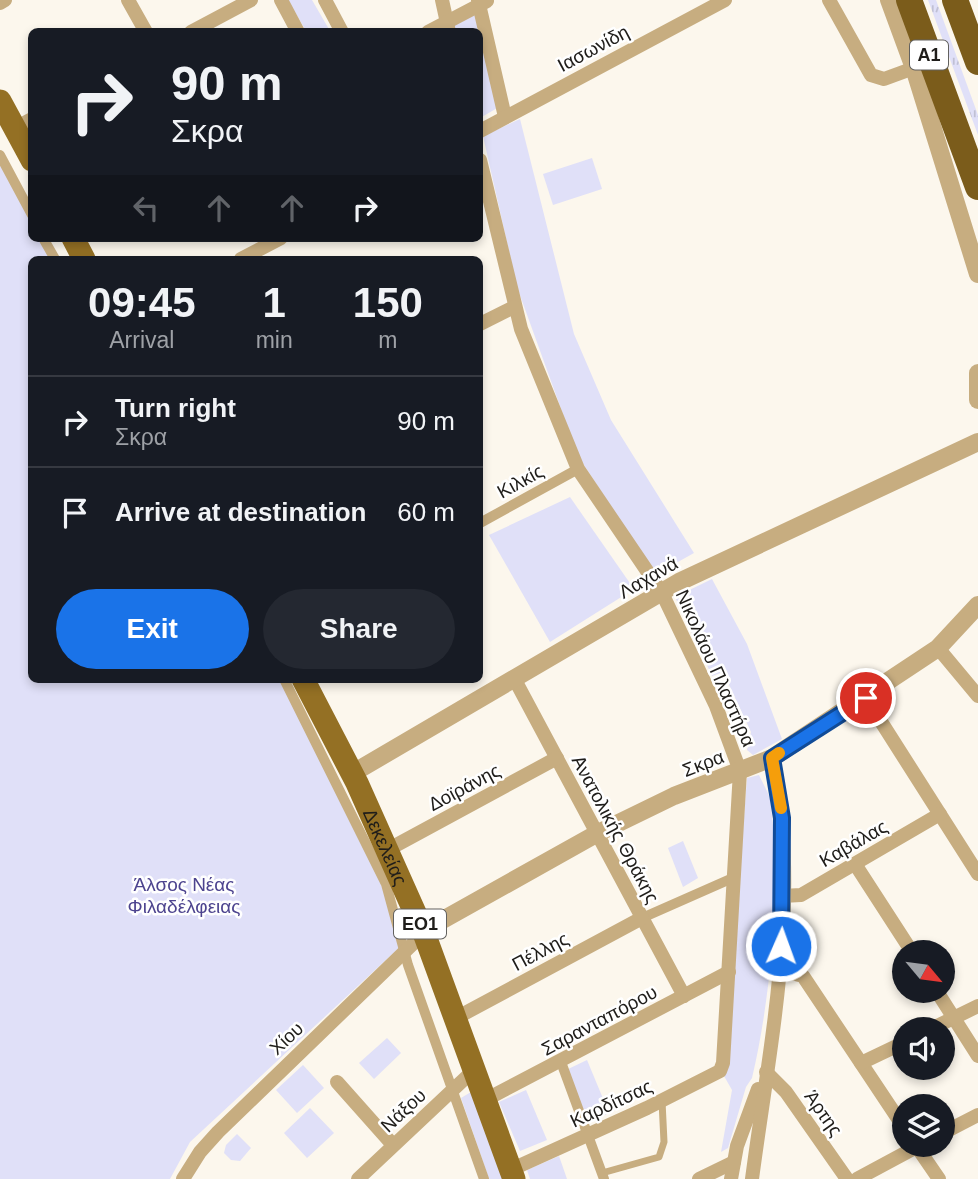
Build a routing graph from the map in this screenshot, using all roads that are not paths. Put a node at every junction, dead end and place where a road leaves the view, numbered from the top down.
1 (5, 0) edge
2 (128, 0) edge
3 (251, 0) edge
4 (281, 0) edge
5 (325, 0) edge
6 (442, 0) edge
7 (830, 0) edge
8 (889, 0) edge
9 (909, 0) edge
10 (955, 0) edge
11 (719, 1) edge
12 (482, 2) edge
13 (0, 3) edge
14 (448, 27) edge
15 (144, 28) edge
16 (198, 28) edge
17 (296, 28) edge
18 (339, 28) edge
19 (978, 62) edge
20 (914, 68) junction
21 (0, 101) edge
22 (505, 117) junction
23 (23, 123) edge
24 (483, 129) edge
25 (28, 144) edge
26 (0, 155) edge
27 (483, 173) edge
28 (978, 187) edge
29 (28, 208) edge
30 (269, 242) edge
31 (246, 256) edge
32 (978, 274) edge
33 (514, 307) junction
34 (483, 322) edge
35 (978, 373) edge
36 (978, 400) edge
37 (978, 442) edge
38 (578, 469) junction
39 (483, 521) edge
40 (662, 593) junction
41 (978, 605) edge
42 (938, 648) junction
43 (515, 680) junction
44 (286, 683) edge
45 (305, 683) edge
46 (978, 696) edge
47 (866, 698) junction
48 (557, 758) junction
49 (772, 758) junction
50 (740, 771) junction
51 (353, 773) junction
52 (940, 814) junction
53 (598, 833) junction
54 (389, 849) junction
55 (855, 864) junction
56 (978, 874) edge
57 (735, 877) junction
58 (782, 896) junction
59 (642, 918) junction
60 (425, 933) junction
61 (904, 940) edge
62 (406, 952) junction
63 (780, 970) junction
64 (729, 972) junction
65 (684, 996) junction
66 (978, 1006) edge
67 (456, 1017) junction
68 (955, 1018) edge
69 (955, 1020) edge
70 (892, 1048) edge
71 (978, 1056) edge
72 (561, 1062) junction
73 (723, 1063) joint
74 (861, 1063) junction
75 (475, 1069) junction
76 (766, 1072) junction
77 (337, 1082) dead end
78 (452, 1090) junction
79 (485, 1100) junction
80 (662, 1101) junction
81 (892, 1110) edge
82 (978, 1115) edge
83 (955, 1127) edge
84 (589, 1135) junction
85 (393, 1145) junction
86 (896, 1157) edge
87 (925, 1157) edge
88 (734, 1162) junction
89 (512, 1174) edge
90 (603, 1176) edge
91 (183, 1179) edge
92 (358, 1179) edge
93 (484, 1179) edge
94 (699, 1179) edge
95 (731, 1179) edge
96 (752, 1179) edge
97 (847, 1179) edge
98 (857, 1179) edge
99 (939, 1179) edge

1 - 13 street
2 - 15 street
3 - 16 street
4 - 17 street
5 - 18 street
6 - 14 street
7 - 20 street
8 - 20 street
9 - 28 highway, Α1
10 - 19 highway, Α1
11 - 22 street, Ιασωνίδη
12 - 14 street
12 - 22 street
20 - 32 street
21 - 23 main road
22 - 24 street, Ιασωνίδη
23 - 25 main road
26 - 29 street
27 - 33 street, Νικολάου Πλαστήρα
30 - 31 street
33 - 34 street
33 - 38 street, Νικολάου Πλαστήρα
35 - 36 street
37 - 40 street, Λαχανά
38 - 39 street, Κιλκίς
38 - 40 street, Νικολάου Πλαστήρα
40 - 43 street, Λαχανά
40 - 50 street, Νικολάου Πλαστήρα
41 - 42 street, Σκρα
42 - 46 street
42 - 47 street, Σκρα
43 - 48 street, Ανατολικής Θράκης
43 - 51 street, Λαχανά
44 - 62 street
45 - 51 main road, Δεκελείας / ΕΟ1
47 - 49 street, Σκρα
47 - 52 street
48 - 53 street, Ανατολικής Θράκης
48 - 54 street, Δοϊράνης
49 - 50 street, Σκρα
49 - 58 street, Νικολάου Πλαστήρα
50 - 53 street, Σκρα
50 - 57 street, Νικολάου Πλαστήρα
51 - 54 main road, Δεκελείας / ΕΟ1
52 - 55 street, Καβάλας
52 - 56 street
53 - 59 street, Ανατολικής Θράκης
53 - 60 street, Σκρα
54 - 60 main road, Δεκελείας / ΕΟ1
55 - 58 street, Καβάλας
55 - 61 street
57 - 59 street
57 - 64 street, Νικολάου Πλαστήρα
58 - 63 street, Νικολάου Πλαστήρα
59 - 65 street, Ανατολικής Θράκης
59 - 67 street, Πέλλης
60 - 62 street, Χίου
60 - 67 main road, Δεκελείας / ΕΟ1
62 - 78 street
62 - 91 street, Χίου
63 - 74 street
63 - 76 street, Νικολάου Πλαστήρα
64 - 65 street, Σαρανταπόρου
64 - 73 street, Νικολάου Πλαστήρα
65 - 72 street, Σαρανταπόρου
66 - 68 street
67 - 75 main road, Δεκελείας / ΕΟ1
69 - 71 street
70 - 74 street
72 - 79 street, Σαρανταπόρου
72 - 84 street
73 - 80 street, Καρδίτσας
74 - 81 street
75 - 78 street, Νάξου
75 - 79 main road, Δεκελείας / ΕΟ1
76 - 88 street, Νικολάου Πλαστήρα
76 - 96 street, Νικολάου Πλαστήρα
76 - 97 street, Άρτης
77 - 85 street
78 - 85 street, Νάξου
78 - 93 street
79 - 89 main road, Δεκελείας / ΕΟ1
80 - 84 street, Καρδίτσας
80 - 90 lane
82 - 83 street
84 - 89 street, Καρδίτσας
84 - 90 street
85 - 92 street, Νάξου
86 - 98 street
87 - 99 street
88 - 94 street
88 - 95 street, Νικολάου Πλαστήρα

